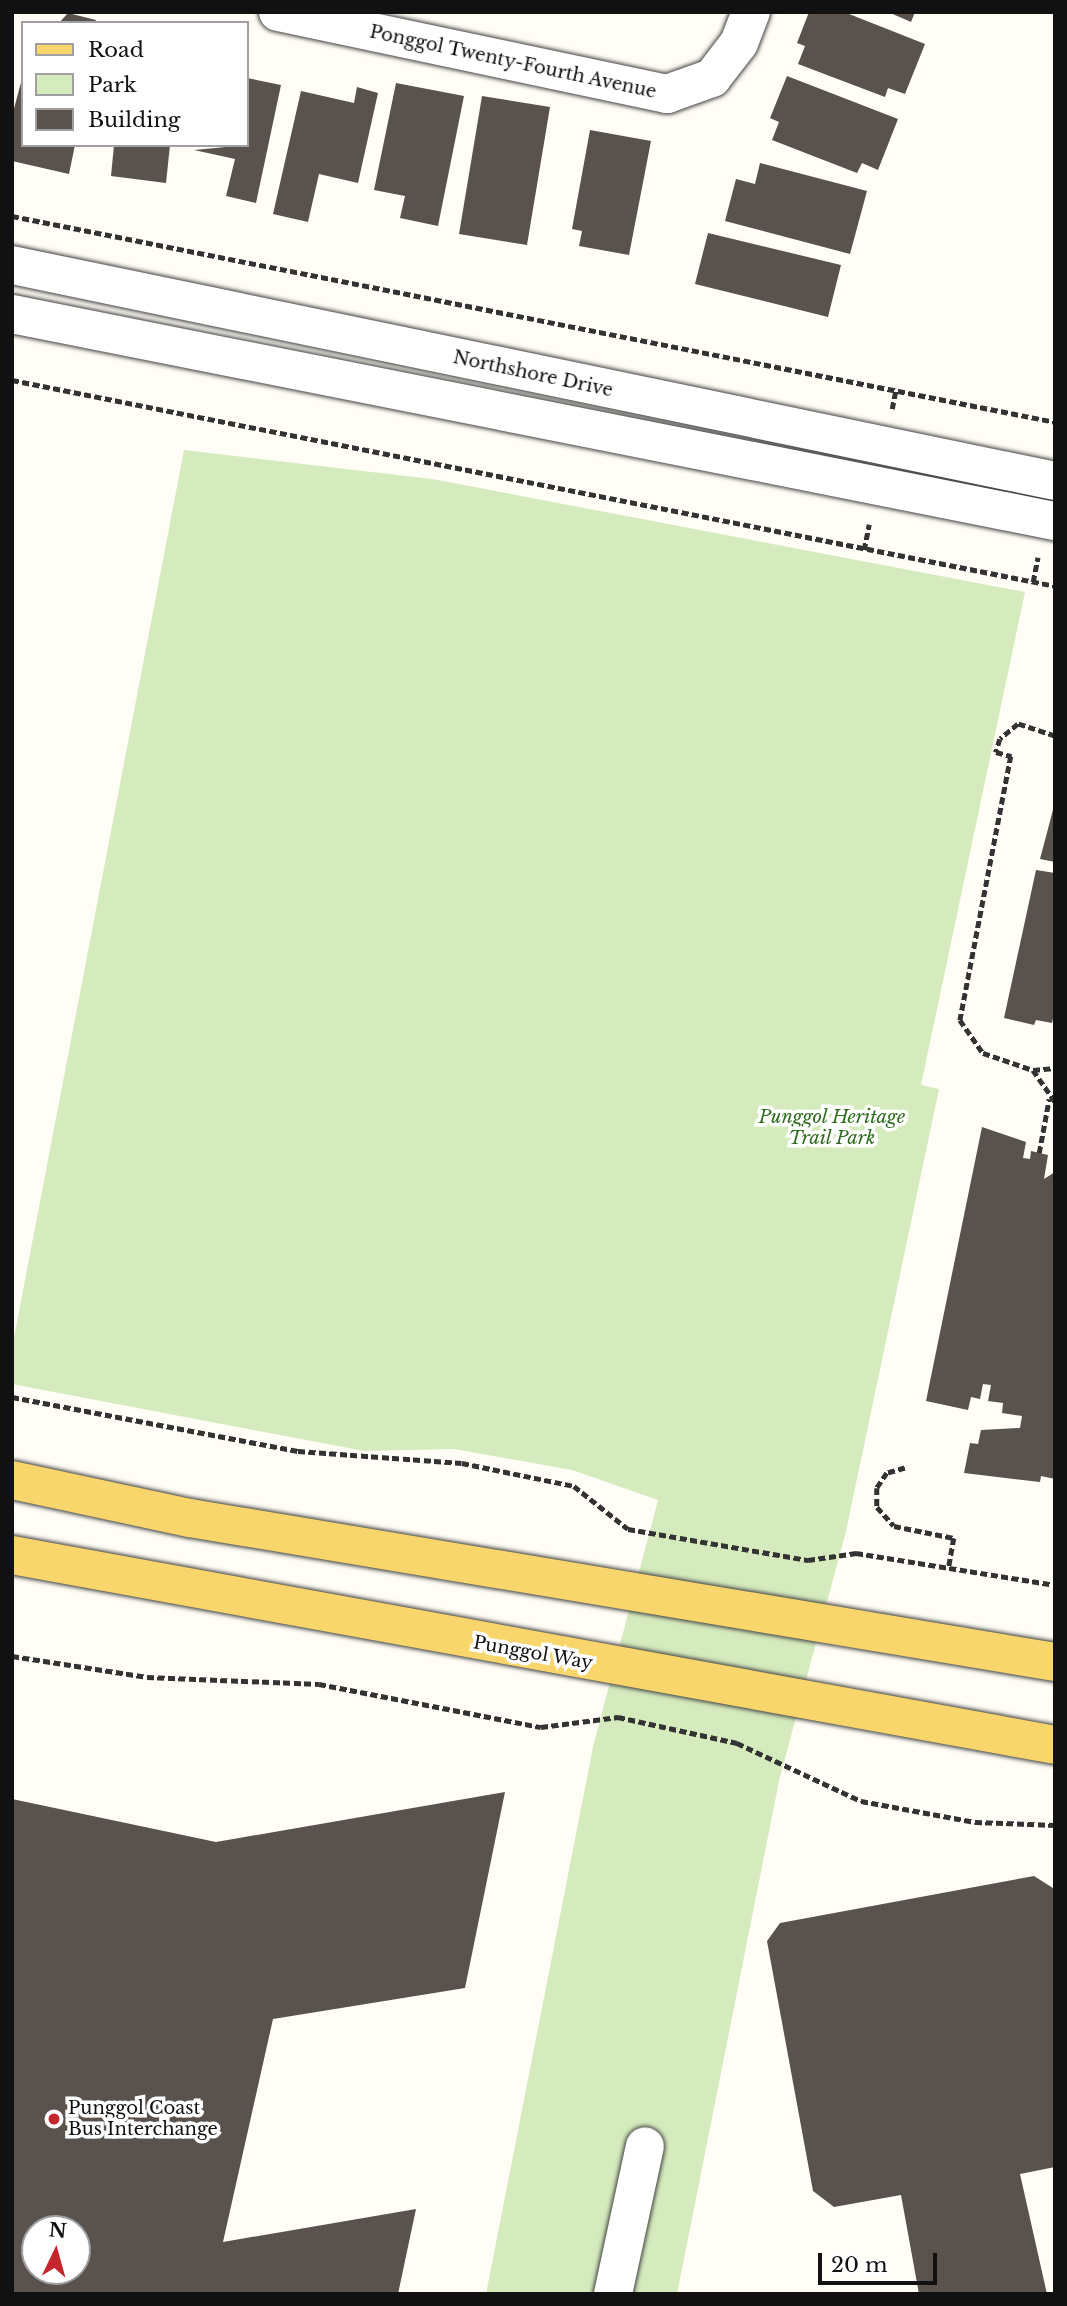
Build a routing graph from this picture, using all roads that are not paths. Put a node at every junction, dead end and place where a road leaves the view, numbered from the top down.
1 (278, 12) edge
2 (751, 12) edge
3 (12, 265) edge
4 (12, 314) edge
5 (1055, 481) edge
6 (1055, 521) edge
7 (12, 1480) edge
8 (12, 1555) edge
9 (1055, 1662) edge
10 (1055, 1745) edge
11 (646, 2146) dead end
12 (613, 2294) edge

1 - 2 street, Ponggol Twenty-Fourth Avenue
3 - 5 street, Northshore Drive
4 - 6 street
7 - 9 main road
8 - 10 main road, Punggol Way
11 - 12 street

